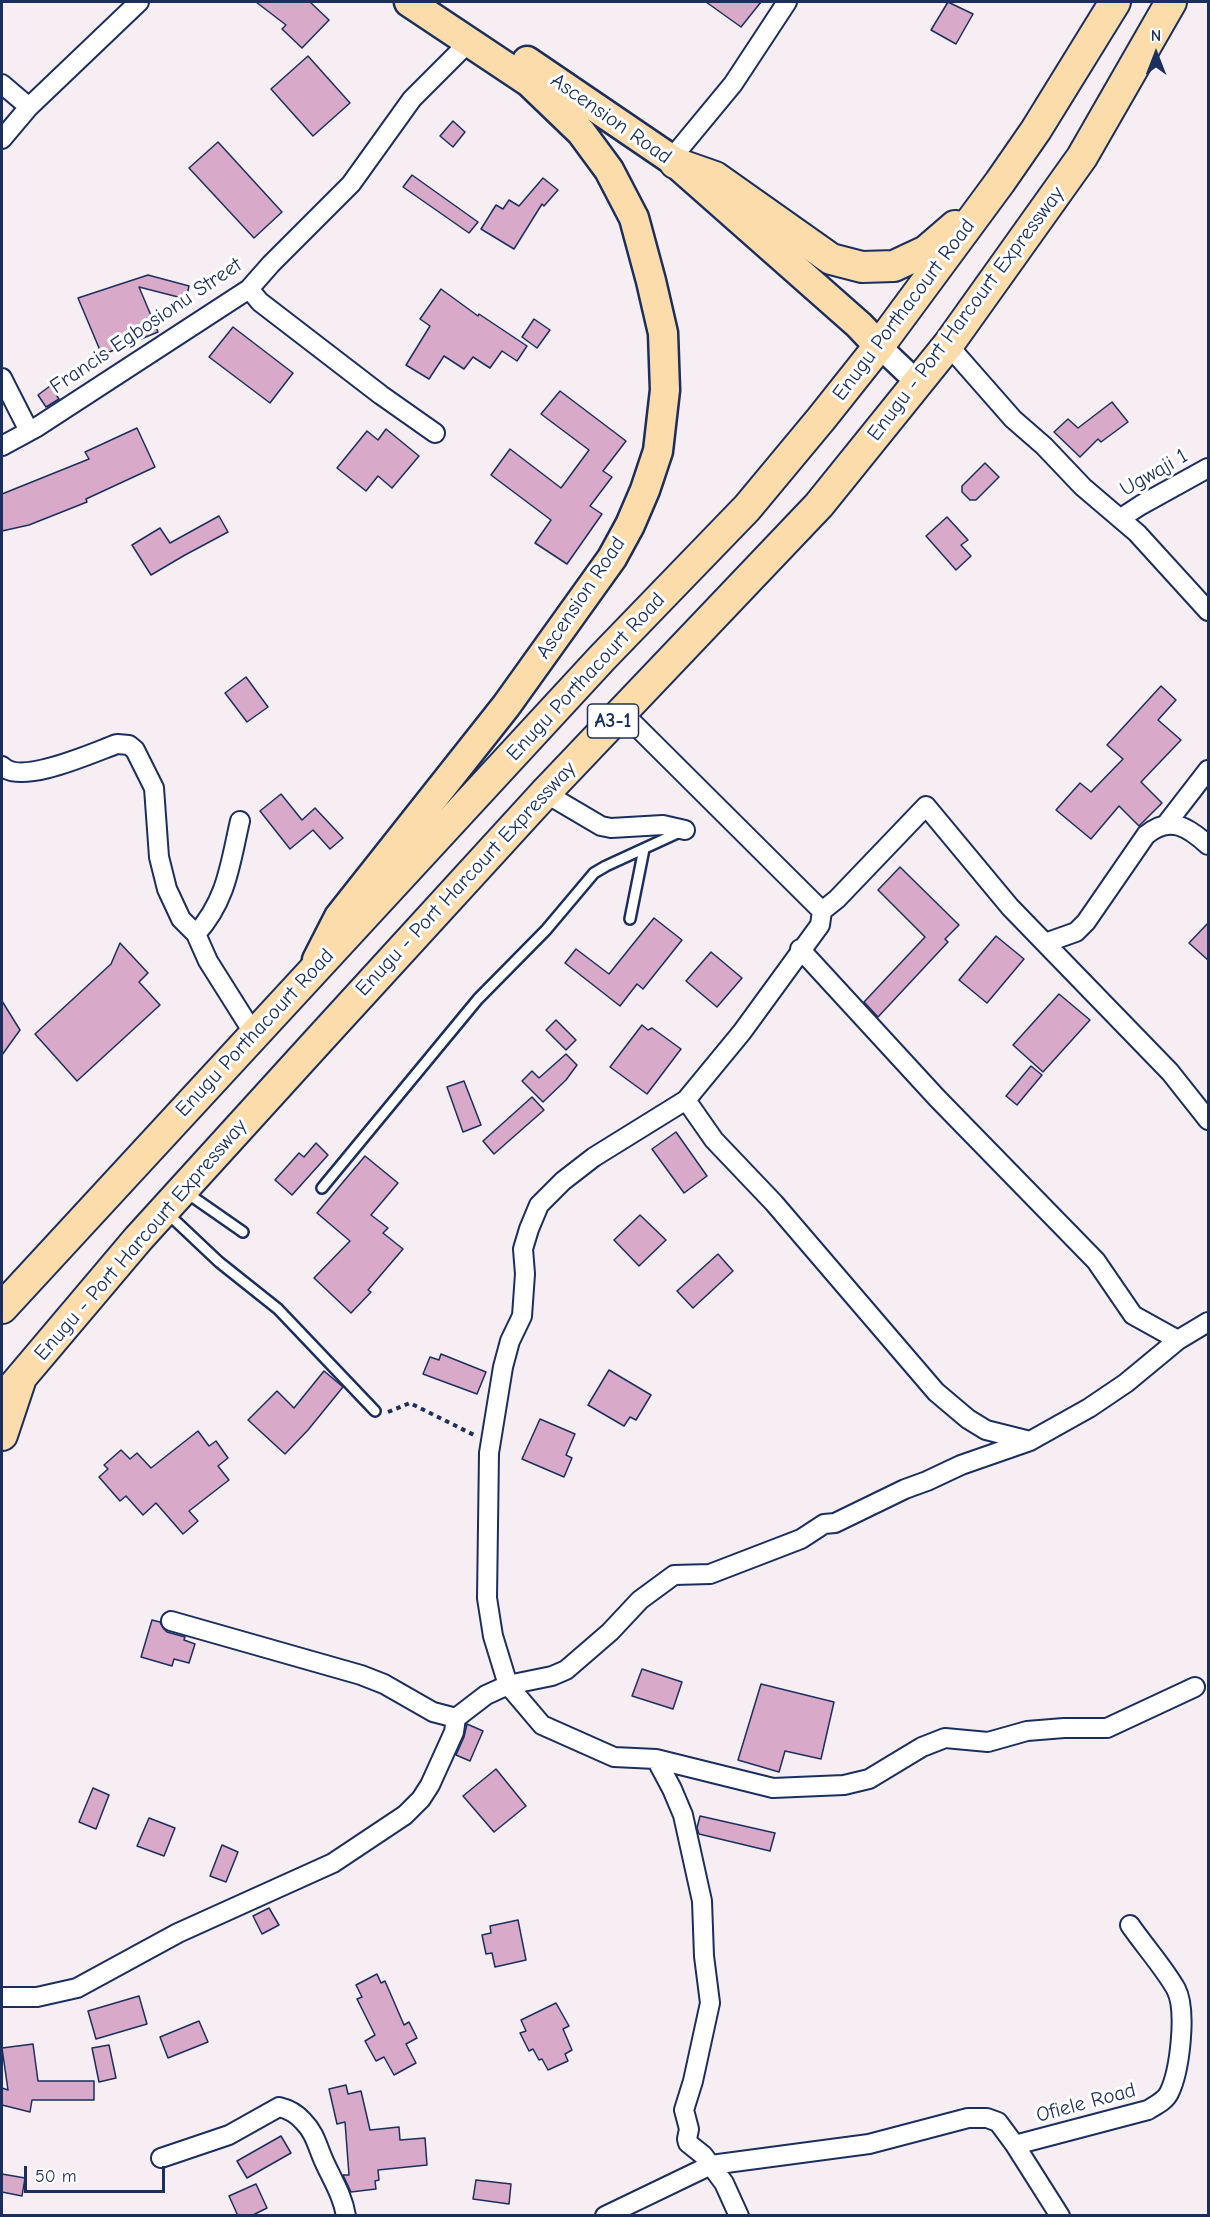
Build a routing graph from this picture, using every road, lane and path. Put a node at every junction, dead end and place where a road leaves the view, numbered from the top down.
1 (139, 2) edge
2 (409, 2) edge
3 (440, 2) edge
4 (787, 2) edge
5 (1115, 2) edge
6 (1171, 2) edge
7 (470, 41) junction
8 (2, 84) edge
9 (29, 107) junction
10 (2, 139) edge
11 (673, 161) junction
12 (987, 200) junction
13 (249, 289) junction
14 (948, 345) junction
15 (879, 346) junction
16 (2, 378) edge
17 (919, 384) junction
18 (29, 431) junction
19 (435, 433) dead end
20 (2, 446) edge
21 (1209, 468) edge
22 (1121, 518) junction
23 (1209, 611) edge
24 (622, 712) junction
25 (2, 766) edge
26 (1209, 770) edge
27 (546, 793) junction
28 (240, 821) dead end
29 (1167, 823) junction
30 (685, 830) joint
31 (1209, 844) edge
32 (644, 849) junction
33 (822, 911) junction
34 (630, 919) dead end
35 (196, 934) junction
36 (1045, 943) junction
37 (800, 949) junction
38 (307, 978) junction
39 (254, 1034) junction
40 (686, 1100) junction
41 (1209, 1120) edge
42 (322, 1188) dead end
43 (174, 1200) junction
44 (243, 1232) dead end
45 (2, 1308) edge
46 (1209, 1322) edge
47 (1178, 1340) junction
48 (11, 1390) edge
49 (375, 1411) joint
50 (2, 1435) edge
51 (1030, 1441) junction
52 (490, 1443) junction
53 (171, 1621) dead end
54 (1195, 1687) dead end
55 (513, 1691) junction
56 (456, 1718) junction
57 (656, 1759) junction
58 (1130, 1924) dead end
59 (2, 1997) edge
60 (1015, 2145) junction
61 (161, 2158) dead end
62 (711, 2164) junction
63 (346, 2216) edge
64 (605, 2216) edge
65 (739, 2216) edge
66 (1060, 2216) edge

1 - 9 street
2 - 7 main road, Ascension Road
3 - 11 main road, Ascension Road
4 - 11 street
5 - 12 highway, Enugu Porthacourt Road / A3-1
6 - 14 highway, Enugu - Port Harcourt Expressway / A3-1
7 - 13 street, Francis Egbosionu Street
7 - 38 main road, Ascension Road
8 - 9 street
9 - 10 street
11 - 12 highway
11 - 15 main road, Ascension Road
12 - 15 highway, Enugu Porthacourt Road / A3-1
13 - 18 street, Francis Egbosionu Street
13 - 19 street
14 - 17 highway, Enugu - Port Harcourt Expressway / A3-1
14 - 22 street
15 - 17 street
15 - 38 highway, Enugu Porthacourt Road / A3-1
16 - 18 street
17 - 24 highway, Enugu - Port Harcourt Expressway / A3-1
18 - 20 street, Francis Egbosionu Street
21 - 22 street, Ugwaji 1
22 - 23 street
24 - 27 highway, Enugu - Port Harcourt Expressway / A3-1
24 - 33 street
25 - 35 street
26 - 29 street
27 - 30 street
27 - 43 highway, Enugu - Port Harcourt Expressway / A3-1
28 - 35 street
29 - 31 street
29 - 36 street
30 - 32 lane
32 - 34 lane
32 - 42 lane
33 - 36 street
33 - 37 street
35 - 39 street
36 - 41 street
37 - 40 street
37 - 47 street
38 - 39 highway, Enugu Porthacourt Road / A3-1
39 - 45 highway, Enugu Porthacourt Road / A3-1
40 - 51 street
40 - 52 street
43 - 44 lane
43 - 48 highway, Enugu - Port Harcourt Expressway / A3-1
43 - 49 lane
46 - 47 street
47 - 51 street
48 - 50 highway
49 - 52 path
51 - 55 street
52 - 55 street
53 - 56 street
54 - 57 street
55 - 56 street
55 - 57 street
56 - 59 street
57 - 62 street
58 - 60 street, Ofiele Road
60 - 62 street
60 - 66 street, Ofiele Road
61 - 63 street
62 - 64 street
62 - 65 street

